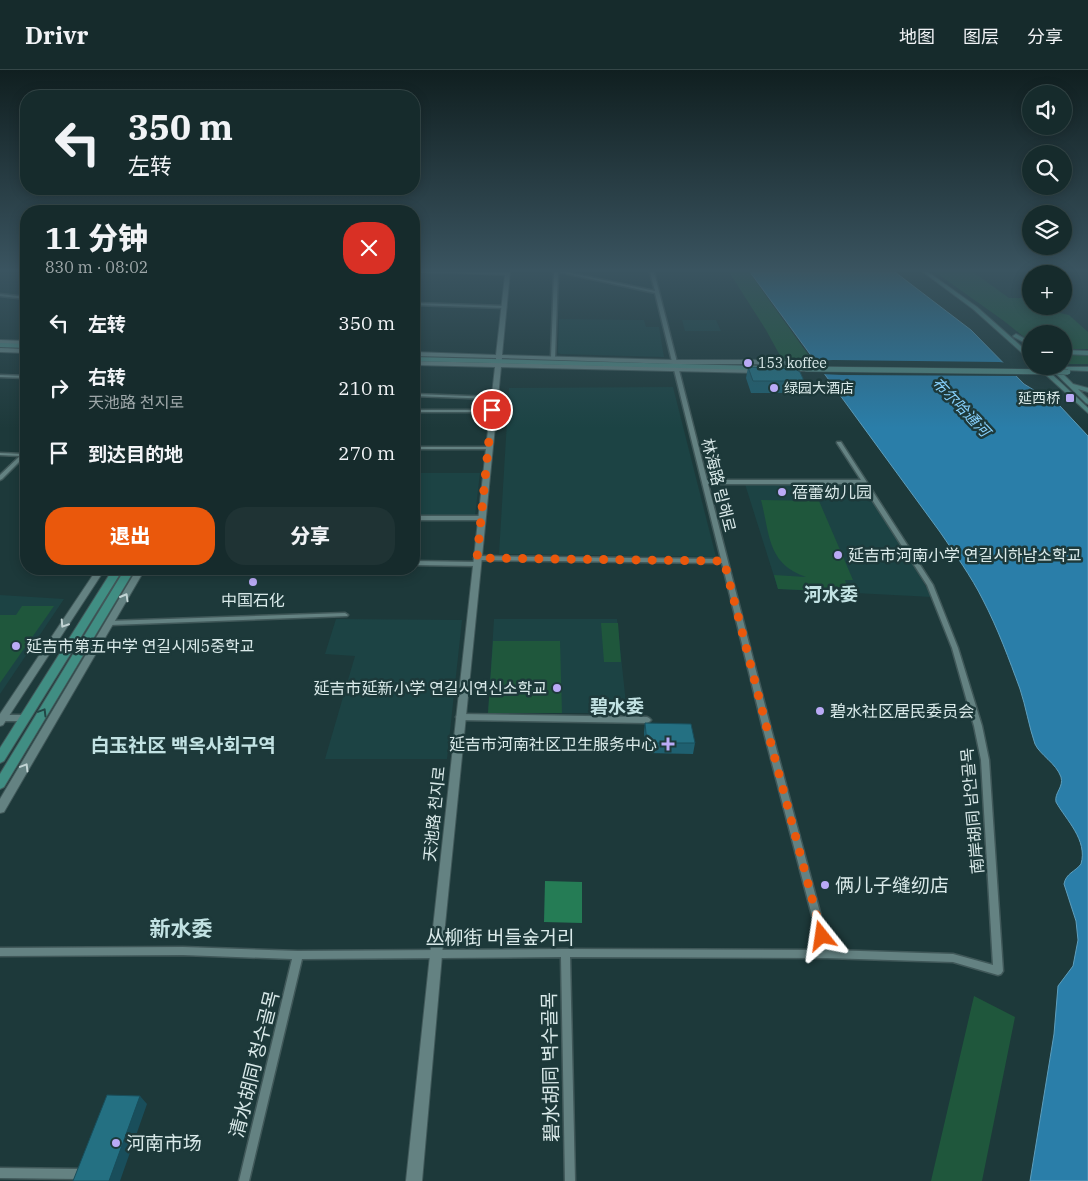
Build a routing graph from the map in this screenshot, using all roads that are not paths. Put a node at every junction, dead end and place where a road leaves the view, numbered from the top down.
1 (502, 324) edge
2 (554, 324) edge
3 (665, 324) edge
4 (995, 324) edge
5 (1001, 324) edge
6 (1016, 336) junction
7 (1022, 339) edge
8 (20, 342) edge
9 (1022, 343) edge
10 (0, 346) edge
11 (14, 346) junction
12 (20, 346) edge
13 (20, 346) edge
14 (1022, 346) edge
15 (1072, 351) edge
16 (1088, 352) edge
17 (0, 357) edge
18 (420, 358) edge
19 (553, 358) junction
20 (498, 361) junction
21 (675, 366) junction
22 (803, 366) junction
23 (1022, 368) edge
24 (1088, 368) edge
25 (786, 369) junction
26 (1072, 369) edge
27 (762, 371) edge
28 (771, 371) edge
29 (1072, 371) edge
30 (1088, 374) edge
31 (1049, 375) edge
32 (1060, 375) edge
33 (0, 376) edge
34 (20, 377) edge
35 (1054, 380) junction
36 (1070, 384) junction
37 (1088, 389) edge
38 (420, 395) edge
39 (494, 398) junction
40 (1088, 402) edge
41 (420, 411) edge
42 (492, 411) junction
43 (1088, 411) edge
44 (839, 443) dead end
45 (420, 448) edge
46 (489, 448) junction
47 (0, 454) edge
48 (20, 454) edge
49 (20, 459) edge
50 (16, 463) junction
51 (20, 463) edge
52 (0, 478) edge
53 (705, 482) junction
54 (864, 482) junction
55 (420, 518) edge
56 (481, 518) junction
57 (477, 561) junction
58 (724, 561) junction
59 (420, 563) edge
60 (96, 575) edge
61 (114, 575) edge
62 (126, 575) edge
63 (137, 575) edge
64 (345, 615) dead end
65 (110, 622) junction
66 (460, 717) junction
67 (25, 718) junction
68 (1, 719) edge
69 (647, 720) dead end
70 (0, 758) edge
71 (0, 784) edge
72 (0, 809) edge
73 (0, 952) edge
74 (565, 953) junction
75 (827, 954) junction
76 (298, 955) junction
77 (436, 955) junction
78 (998, 971) joint
79 (0, 1173) edge
80 (79, 1174) edge
81 (244, 1181) edge
82 (414, 1181) edge
83 (570, 1181) edge

1 - 20 street, 天池路 천지로
2 - 19 street
3 - 21 street, 林海路 림해로
4 - 14 main road
5 - 6 main road
6 - 7 main road
6 - 9 main road
8 - 11 street
10 - 11 street
10 - 11 street
11 - 12 street
11 - 13 street
11 - 17 street
15 - 16 main road
18 - 20 street
19 - 20 street
19 - 21 street
20 - 21 street
20 - 39 street, 天池路 천지로
21 - 22 main road
21 - 25 main road
21 - 27 street
21 - 53 street, 林海路 림해로
22 - 23 main road, bridge
22 - 25 main road
24 - 26 main road
25 - 28 street
29 - 30 main road
31 - 35 main road
32 - 36 main road
33 - 34 street
35 - 36 main road
35 - 43 main road
36 - 37 main road
36 - 40 main road
38 - 39 street
39 - 42 street, 天池路 천지로
41 - 42 street
42 - 46 street, 天池路 천지로
44 - 54 street, 南岸胡同 남안골목
45 - 46 street
46 - 56 street, 天池路 천지로
47 - 48 street
49 - 50 street
50 - 51 street
50 - 52 street
53 - 54 street
53 - 58 street, 林海路 림해로
54 - 78 street, 南岸胡同 남안골목
55 - 56 street
56 - 57 street, 天池路 천지로
57 - 58 street
57 - 59 street
57 - 66 street, 天池路 천지로
58 - 75 street, 林海路 림해로
60 -> 68 street
61 - 67 main road
71 -> 62 main road
65 -> 63 street
64 - 65 street
72 -> 65 street
66 - 69 street
66 - 77 street, 天池路 천지로
67 - 68 street
67 - 70 main road
73 - 76 street, 丛柳街 버들숲거리
74 - 75 street, 丛柳街 버들숲거리
74 - 77 street, 丛柳街 버들숲거리
74 - 83 street, 碧水胡同 벽수골목
75 - 78 street, 丛柳街 버들숲거리
76 - 77 street, 丛柳街 버들숲거리
76 - 81 street, 清水胡同 청수골목
77 - 82 street, 天池路 천지로
79 - 80 street

